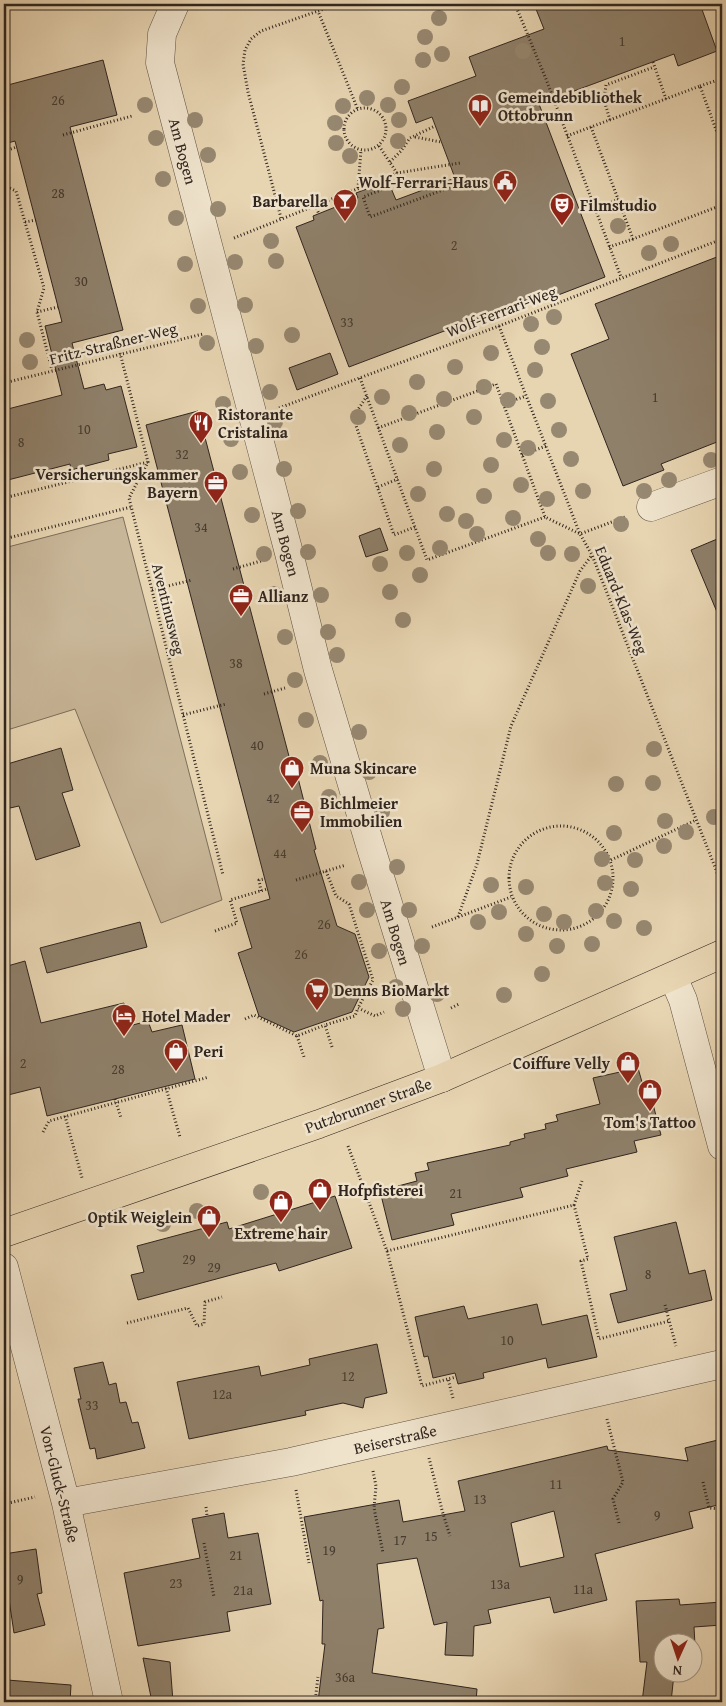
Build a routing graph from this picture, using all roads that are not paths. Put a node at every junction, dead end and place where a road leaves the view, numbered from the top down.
1 (175, 4) edge
2 (722, 481) edge
3 (651, 507) road end
4 (722, 954) edge
5 (673, 977) junction
6 (442, 1078) junction
7 (722, 1146) edge
8 (4, 1233) edge
9 (4, 1267) edge
10 (722, 1364) edge
11 (66, 1503) junction
12 (109, 1702) edge

1 - 6 street, Am Bogen
2 - 3 street
4 - 5 main road, Putzbrunner Straße
5 - 6 main road, Putzbrunner Straße
5 - 7 street
6 - 8 main road, Putzbrunner Straße
9 - 11 street, Von-Gluck-Straße
10 - 11 street, Beiserstraße
11 - 12 street, Von-Gluck-Straße

